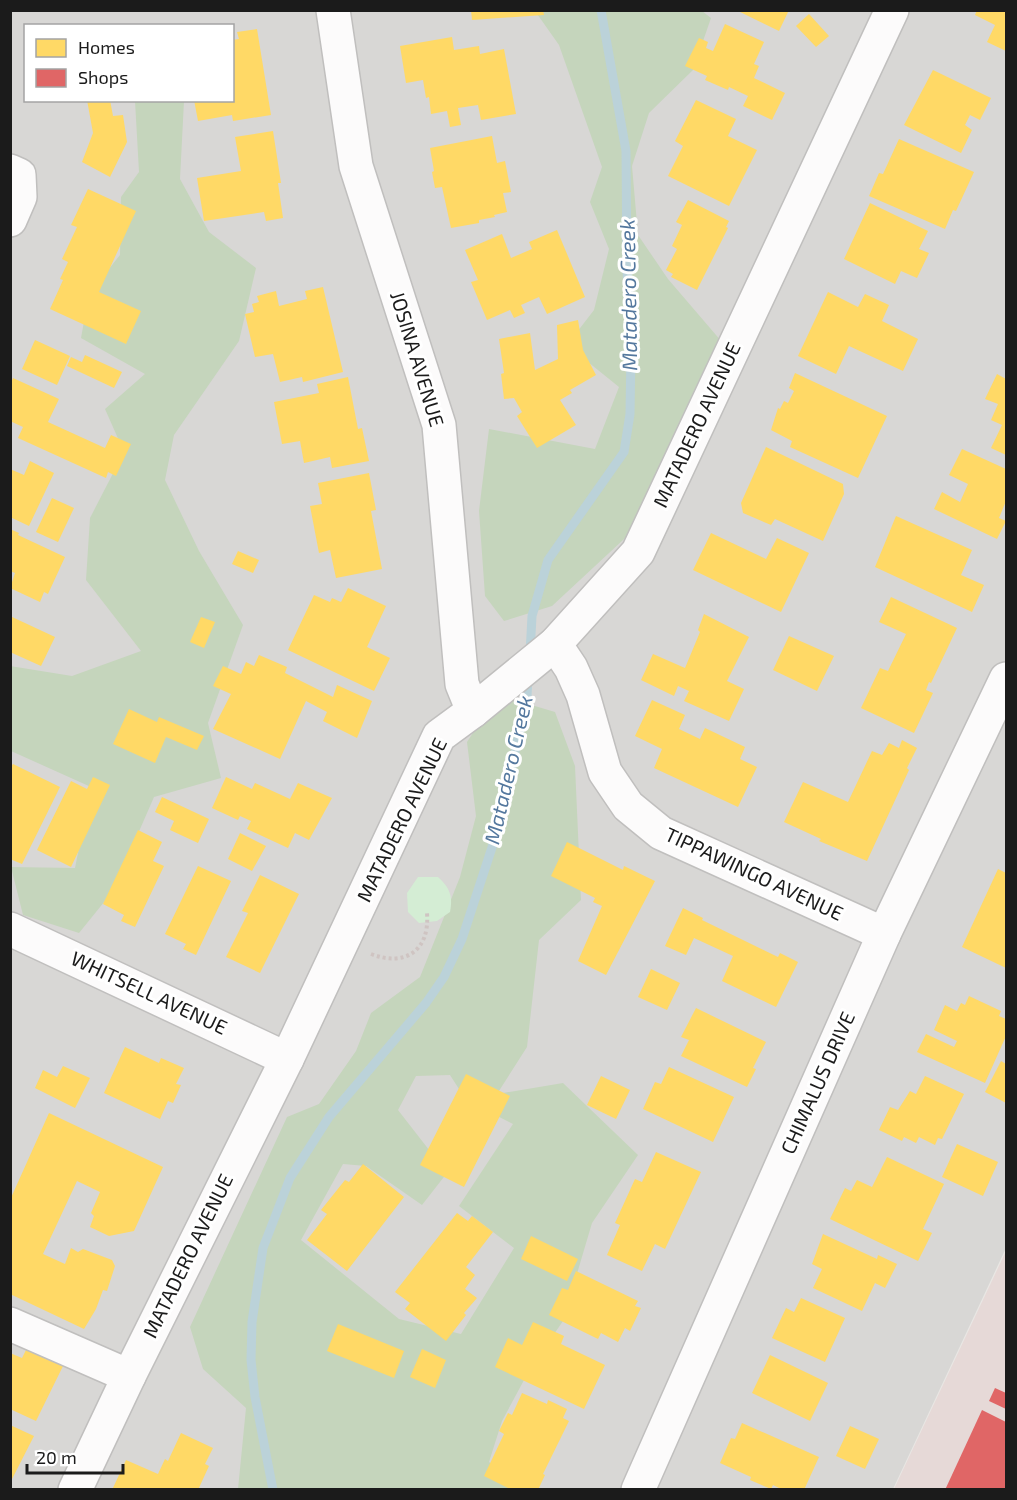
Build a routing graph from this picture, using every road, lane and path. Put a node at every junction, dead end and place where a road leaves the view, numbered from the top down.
1 (333, 10) edge
2 (892, 10) edge
3 (15, 173) edge
4 (10, 220) edge
5 (550, 648) junction
6 (1006, 679) edge
7 (473, 711) junction
8 (427, 913) dead end
9 (10, 929) edge
10 (884, 934) junction
11 (342, 942) junction
12 (287, 1059) junction
13 (10, 1324) edge
14 (129, 1376) junction
15 (75, 1490) edge
16 (638, 1490) edge

1 - 7 street, JOSINA AVENUE
2 - 5 street, MATADERO AVENUE
3 - 4 street
5 - 7 street, MATADERO AVENUE
5 - 10 street, TIPPAWINGO AVENUE
6 - 10 street, CHIMALUS DRIVE
7 - 11 street, MATADERO AVENUE
8 - 11 path
9 - 12 street, WHITSELL AVENUE
10 - 16 street, CHIMALUS DRIVE
11 - 12 street, MATADERO AVENUE
12 - 14 street, MATADERO AVENUE
13 - 14 street
14 - 15 street, MATADERO AVENUE

